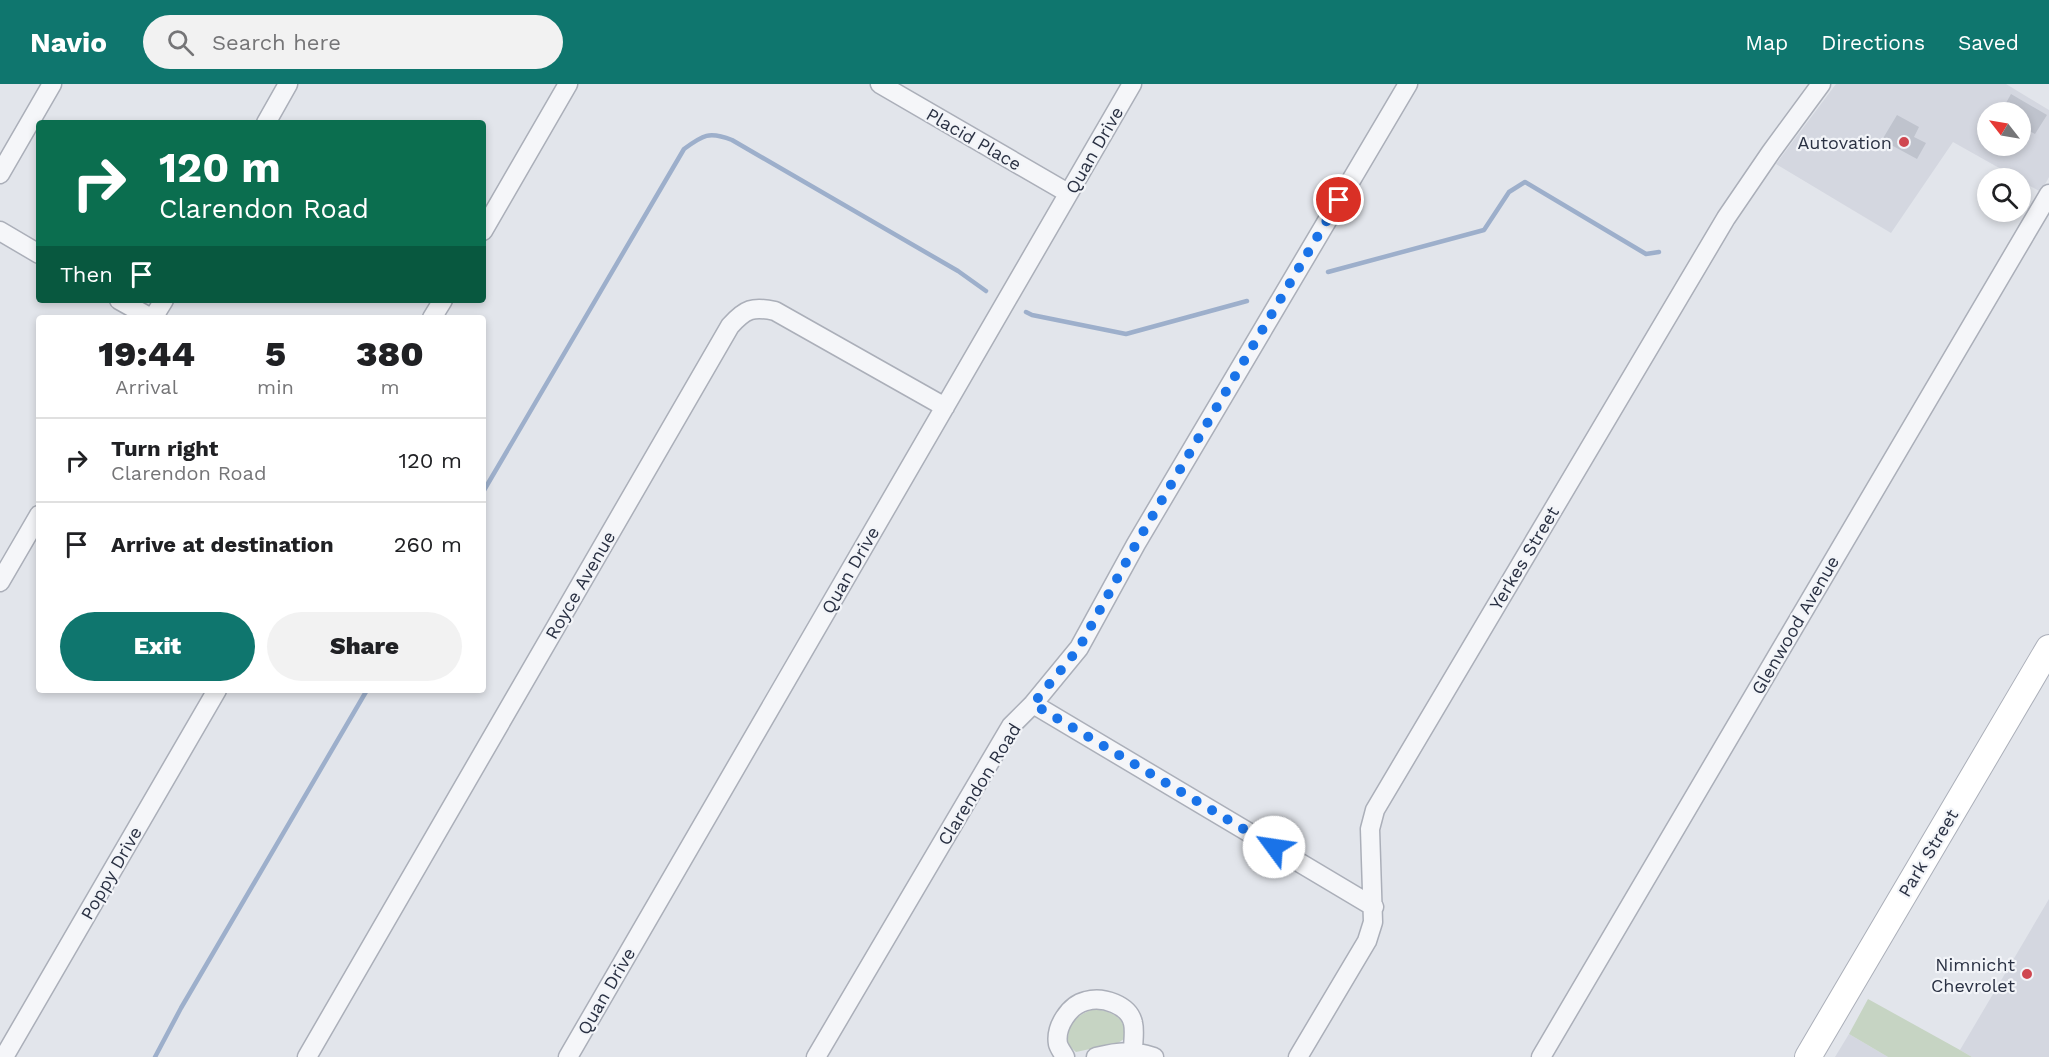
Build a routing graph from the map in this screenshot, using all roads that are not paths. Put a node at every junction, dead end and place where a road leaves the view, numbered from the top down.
1 (52, 84) edge
2 (288, 84) edge
3 (568, 84) edge
4 (880, 84) edge
5 (1132, 84) edge
6 (1408, 84) edge
7 (1821, 84) edge
8 (268, 120) edge
9 (0, 174) edge
10 (1068, 193) junction
11 (2049, 194) edge
12 (486, 226) edge
13 (0, 231) edge
14 (36, 252) edge
15 (124, 303) edge
16 (146, 315) edge
17 (945, 407) junction
18 (36, 520) edge
19 (0, 582) edge
20 (2049, 648) edge
21 (215, 693) edge
22 (1033, 704) junction
23 (1374, 907) junction
24 (1133, 1051) junction
25 (4, 1057) edge
26 (307, 1057) edge
27 (568, 1057) edge
28 (816, 1057) edge
29 (1065, 1057) edge
30 (1096, 1057) edge
31 (1154, 1057) edge
32 (1298, 1057) edge
33 (1541, 1057) edge
34 (1808, 1057) edge

1 - 9 street
2 - 8 street
3 - 12 street
4 - 10 street, Placid Place
5 - 10 street, Quan Drive
6 - 22 street, Clarendon Road
7 - 23 street, Yerkes Street
10 - 17 street, Quan Drive
11 - 33 street, Glenwood Avenue
13 - 14 street
15 - 16 street
17 - 26 street, Royce Avenue
17 - 27 street, Quan Drive
18 - 19 street
20 - 34 street, Park Street
21 - 25 street, Poppy Drive
22 - 23 street
22 - 28 street, Clarendon Road
23 - 32 street, Yerkes Street
24 - 29 street
24 - 30 street
24 - 31 street

